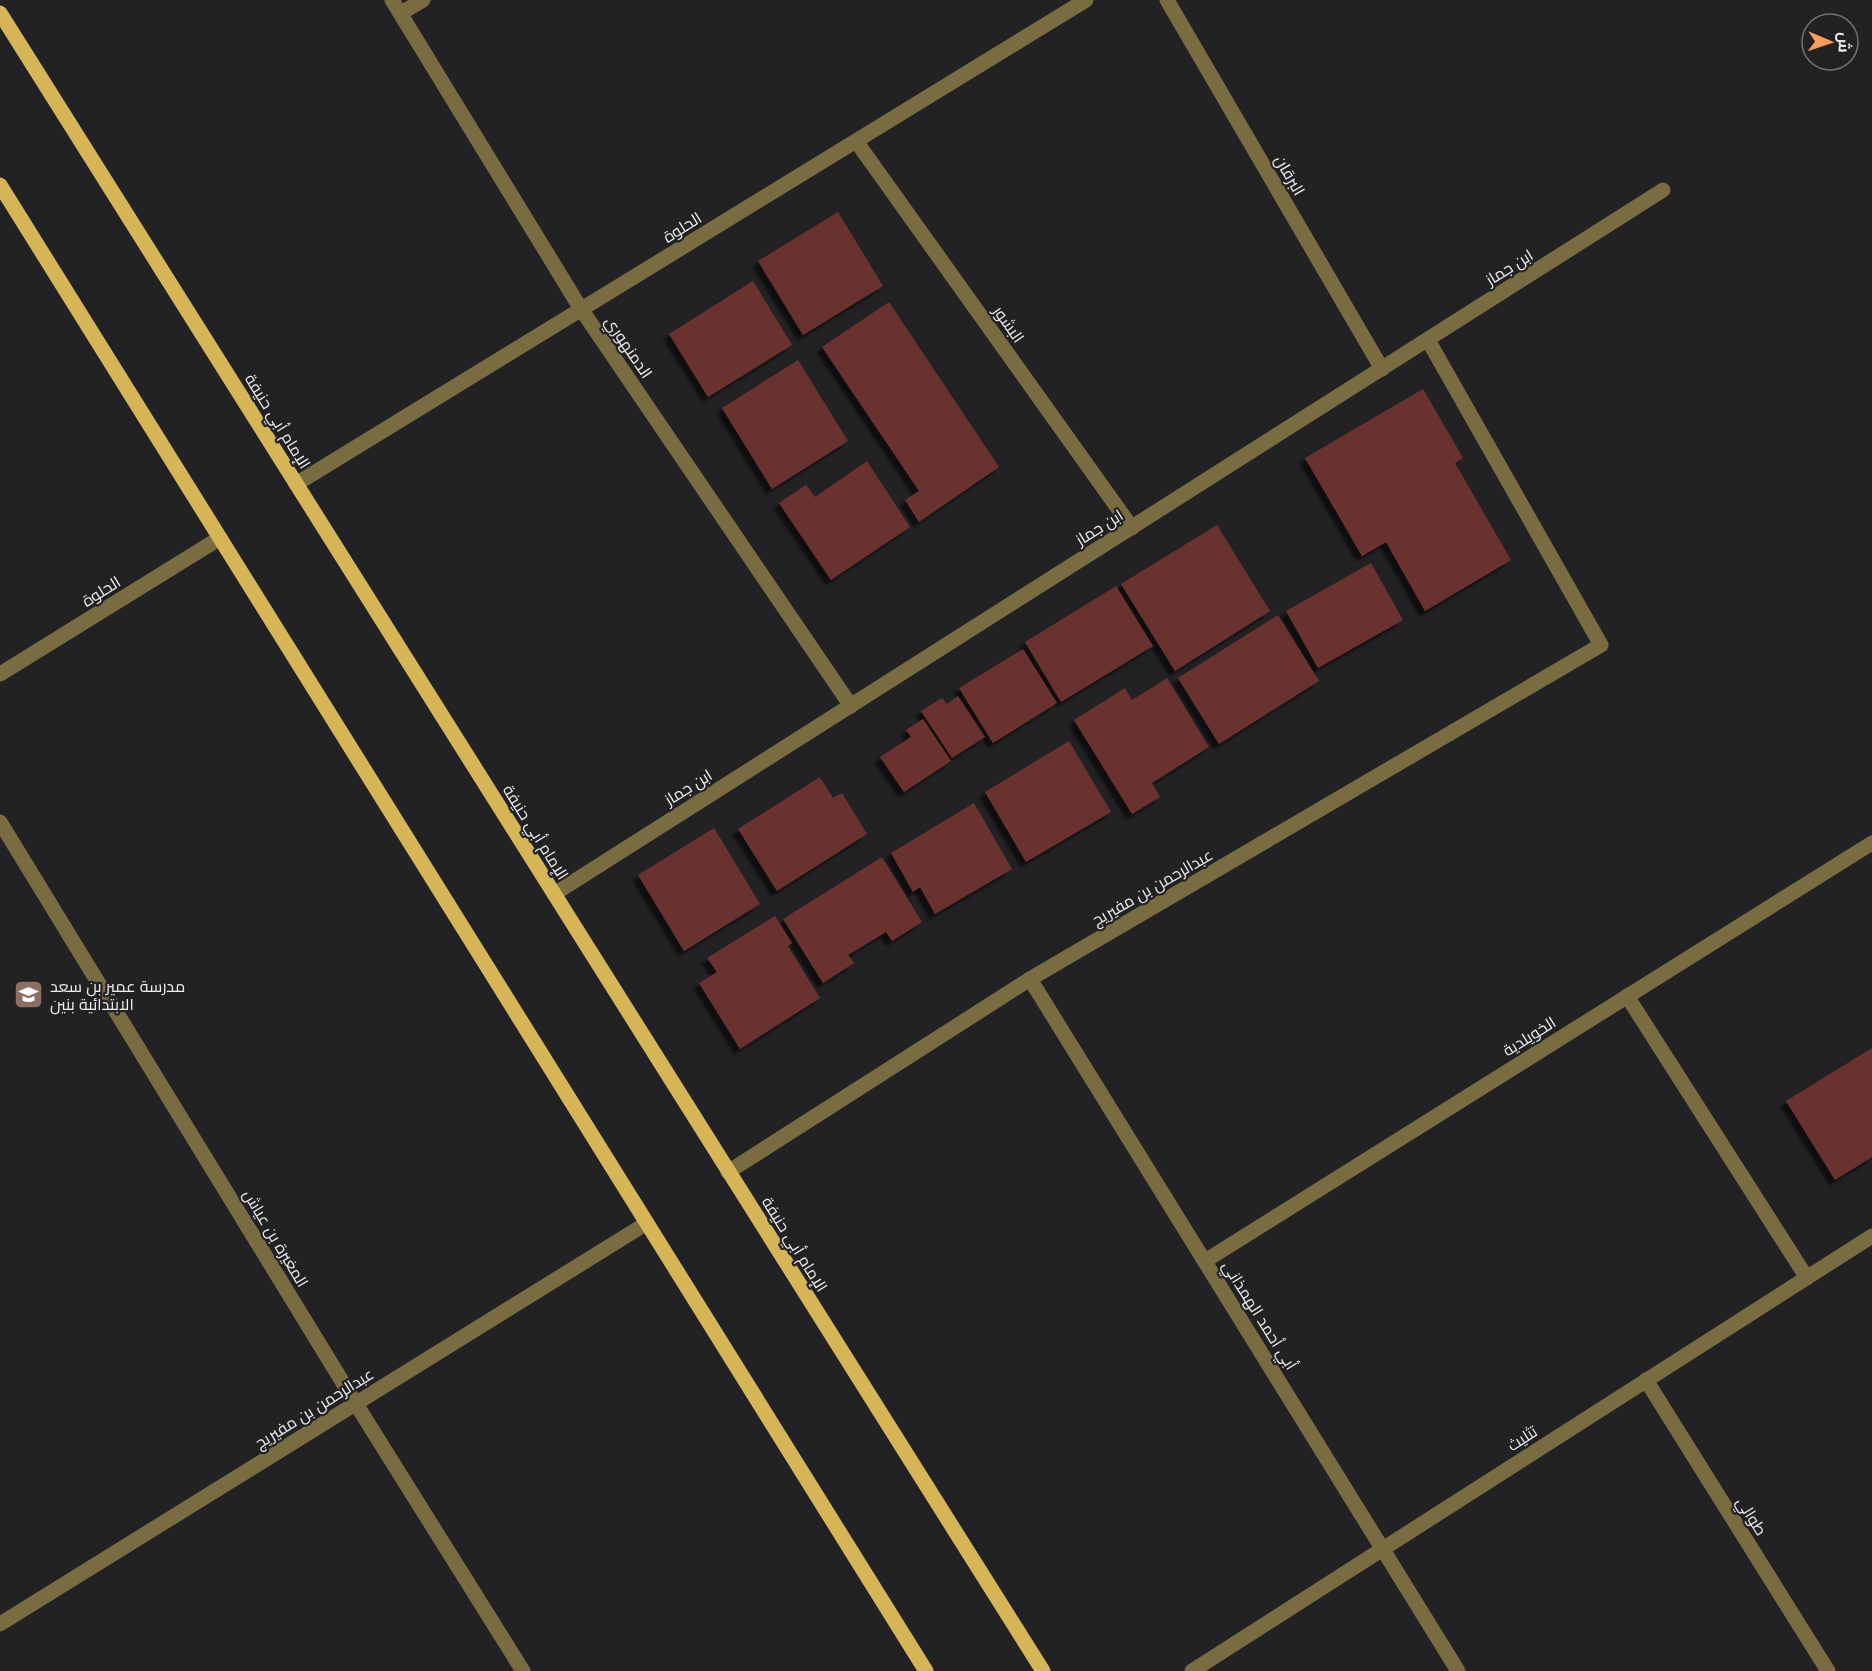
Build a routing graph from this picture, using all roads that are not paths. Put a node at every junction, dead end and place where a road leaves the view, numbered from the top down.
1 (392, 0) edge
2 (423, 0) edge
3 (1086, 0) edge
4 (1167, 0) edge
5 (0, 13) edge
6 (401, 14) junction
7 (856, 141) junction
8 (0, 185) edge
9 (1663, 190) dead end
10 (581, 309) junction
11 (1428, 340) junction
12 (1382, 369) junction
13 (296, 484) junction
14 (1132, 528) junction
15 (220, 538) junction
16 (0, 674) edge
17 (851, 706) junction
18 (0, 822) edge
19 (1872, 843) edge
20 (554, 894) junction
21 (1030, 979) junction
22 (1627, 996) junction
23 (728, 1172) junction
24 (647, 1223) junction
25 (1872, 1236) edge
26 (1205, 1262) junction
27 (1807, 1278) junction
28 (1646, 1380) junction
29 (356, 1404) junction
30 (1383, 1549) junction
31 (0, 1623) edge
32 (523, 1671) edge
33 (926, 1671) edge
34 (1043, 1671) edge
35 (1192, 1671) edge
36 (1458, 1671) edge
37 (1828, 1671) edge

1 - 6 street, الدمنهوري
2 - 6 street
3 - 7 street, الحلوة
4 - 12 street, البرقان
5 - 13 main road, الإمام أبي حنيفة
6 - 10 street, الدمنهوري
7 - 10 street, الحلوة
7 - 14 street, البشور
8 - 15 main road
9 - 11 street, ابن جماز
10 - 13 street, الحلوة
10 - 17 street, الدمنهوري
11 - 12 street, ابن جماز
11 - 21 street, عبدالرحمن بن مفيريج
12 - 14 street, ابن جماز
13 - 20 main road, الإمام أبي حنيفة
14 - 17 street, ابن جماز
15 - 16 street, الحلوة
15 - 24 main road
17 - 20 street, ابن جماز
18 - 29 street, المغيرة بن عياش
19 - 22 street, الخويلدية
20 - 23 main road, الإمام أبي حنيفة
21 - 23 street, عبدالرحمن بن مفيريج
21 - 26 street, أبي أحمد الهمذاني
22 - 26 street, الخويلدية
22 - 27 street
23 - 34 main road, الإمام أبي حنيفة
24 - 29 street, عبدالرحمن بن مفيريج
24 - 33 main road
25 - 27 street, تثليث
26 - 30 street, أبي أحمد الهمذاني
27 - 28 street, تثليث
28 - 30 street, تثليث
28 - 37 street, طوالي
29 - 31 street, عبدالرحمن بن مفيريج
29 - 32 street, المغيرة بن عياش
30 - 35 street, تثليث
30 - 36 street, أبي أحمد الهمذاني

